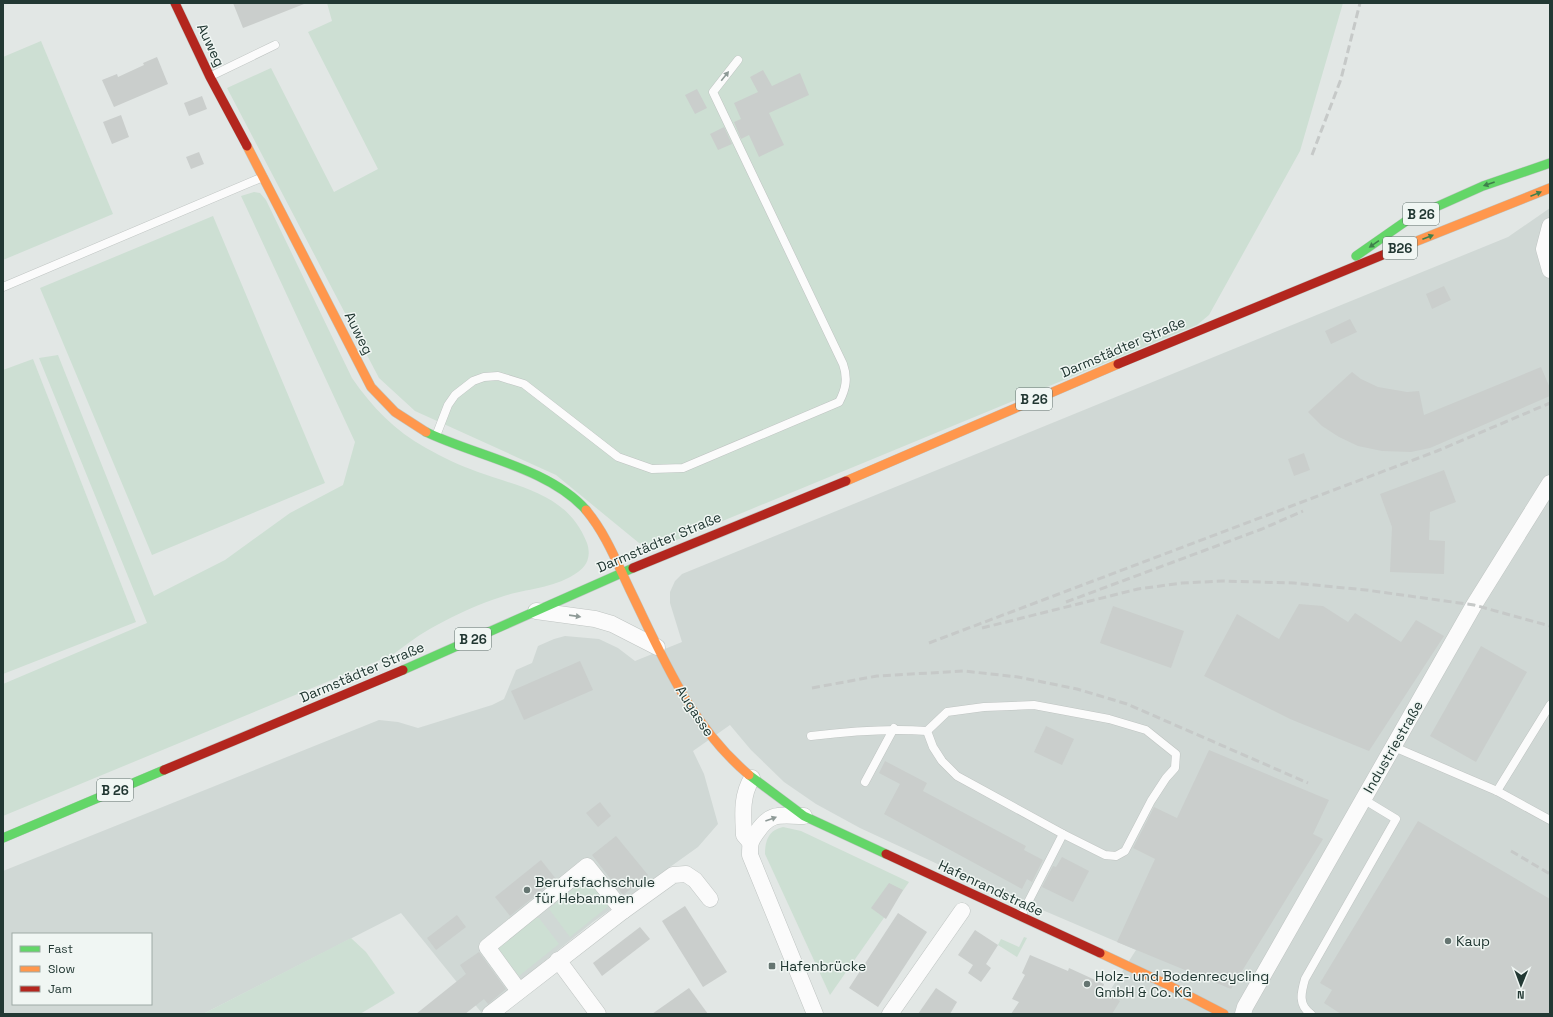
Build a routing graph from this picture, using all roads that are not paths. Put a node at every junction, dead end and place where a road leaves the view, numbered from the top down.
1 (176, 3) edge
2 (275, 45) dead end
3 (738, 60) dead end
4 (210, 77) junction
5 (1550, 163) edge
6 (264, 177) junction
7 (1550, 188) edge
8 (1550, 226) edge
9 (1550, 270) edge
10 (1327, 277) junction
11 (3, 287) edge
12 (436, 436) junction
13 (1550, 483) edge
14 (622, 572) junction
15 (536, 611) junction
16 (661, 653) junction
17 (1550, 705) edge
18 (894, 728) junction
19 (927, 731) junction
20 (811, 736) dead end
21 (1394, 747) junction
22 (752, 778) junction
23 (865, 782) dead end
24 (1497, 791) junction
25 (1363, 799) junction
26 (804, 816) junction
27 (1550, 820) edge
28 (1063, 834) junction
29 (3, 838) edge
30 (750, 842) junction
31 (710, 899) dead end
32 (623, 911) junction
33 (962, 911) dead end
34 (1021, 917) junction
35 (558, 960) junction
36 (519, 991) junction
37 (490, 1014) edge
38 (598, 1014) edge
39 (815, 1014) edge
40 (890, 1014) edge
41 (1224, 1014) edge
42 (1243, 1014) edge
43 (1311, 1014) edge

1 - 4 main road, Auweg
2 - 4 lane
12 -> 3 lane
4 - 6 main road, Auweg
5 -> 10 main road, Darmstädter Straße / B 26
6 - 11 lane
6 - 12 main road, Auweg
10 -> 7 main road, Darmstädter Straße / B26
8 - 9 street
10 - 14 main road, Darmstädter Straße / B 26
12 - 14 main road, Auweg
13 - 21 street, Industriestraße
14 - 15 main road, Darmstädter Straße / B 26
14 - 16 main road, Augasse
15 -> 16 street
15 - 29 main road, Darmstädter Straße / B 26
16 - 22 main road, Augasse
17 - 24 lane
18 - 19 lane
18 - 20 lane
18 - 23 lane
19 - 28 lane
19 - 28 lane
21 - 24 lane
21 - 25 street, Industriestraße
22 - 26 main road, Hafenrandstraße
22 - 30 street
24 - 27 lane
25 - 42 street, Industriestraße
25 - 43 lane
30 -> 26 street
26 - 34 main road, Hafenrandstraße
28 - 34 lane
30 - 39 street
31 - 32 street
32 - 35 street
32 - 36 street
33 - 40 street
34 - 41 main road, Hafenrandstraße
35 - 36 street
35 - 38 street
36 - 37 street

